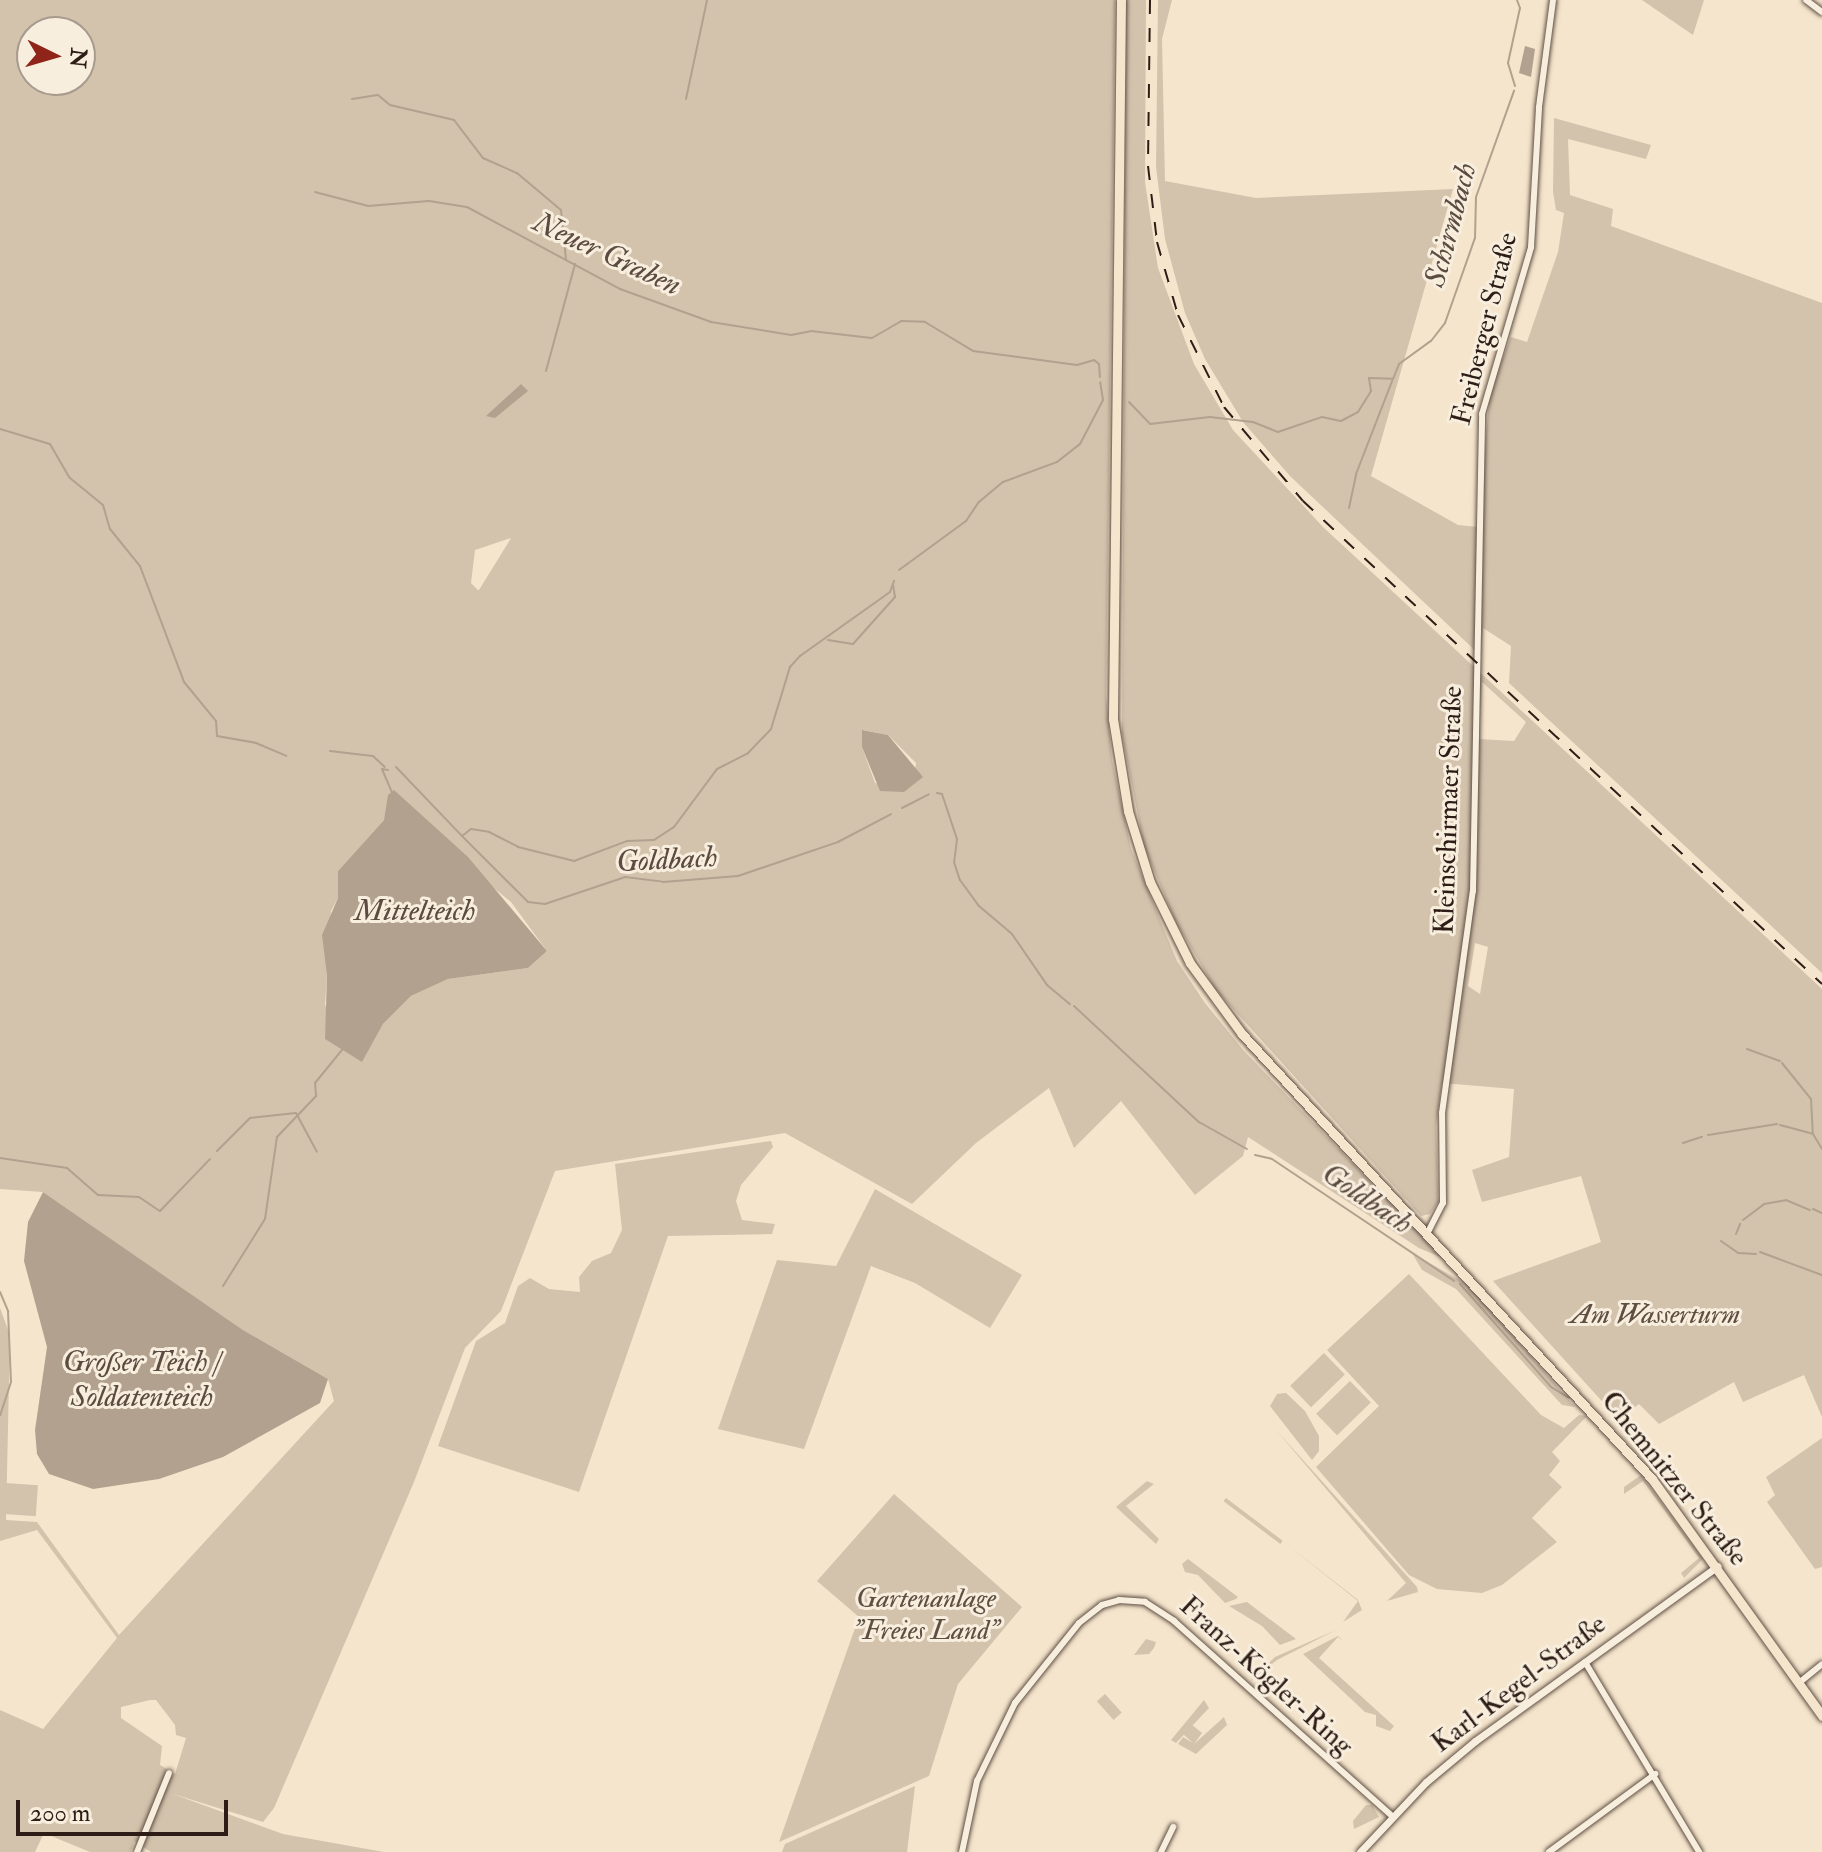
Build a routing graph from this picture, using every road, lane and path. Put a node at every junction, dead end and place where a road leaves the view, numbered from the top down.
1 (1121, 0) edge
2 (1553, 0) edge
3 (1806, 0) edge
4 (1822, 12) edge
5 (1477, 526) joint
6 (1428, 1232) junction
7 (1718, 1566) junction
8 (1585, 1662) junction
9 (1822, 1664) edge
10 (1800, 1682) junction
11 (1822, 1716) edge
12 (169, 1773) dead end
13 (1655, 1774) junction
14 (1393, 1817) junction
15 (1173, 1827) dead end
16 (137, 1852) edge
17 (962, 1852) edge
18 (1161, 1852) edge
19 (1360, 1852) edge
20 (1549, 1852) edge
21 (1699, 1852) edge

1 - 6 main road, Chemnitzer Straße
2 - 5 street, Freiberger Straße
3 - 4 street
5 - 6 street, Kleinschirmaer Straße
6 - 7 main road, Chemnitzer Straße
7 - 8 street, Karl-Kegel-Straße
7 - 10 main road, Chemnitzer Straße
8 - 13 street
8 - 14 street, Karl-Kegel-Straße
9 - 10 street
10 - 11 main road, Chemnitzer Straße
12 - 16 street
13 - 20 street
13 - 21 street
14 - 17 street, Franz-Kögler-Ring
14 - 19 street, Karl-Kegel-Straße
15 - 18 street

